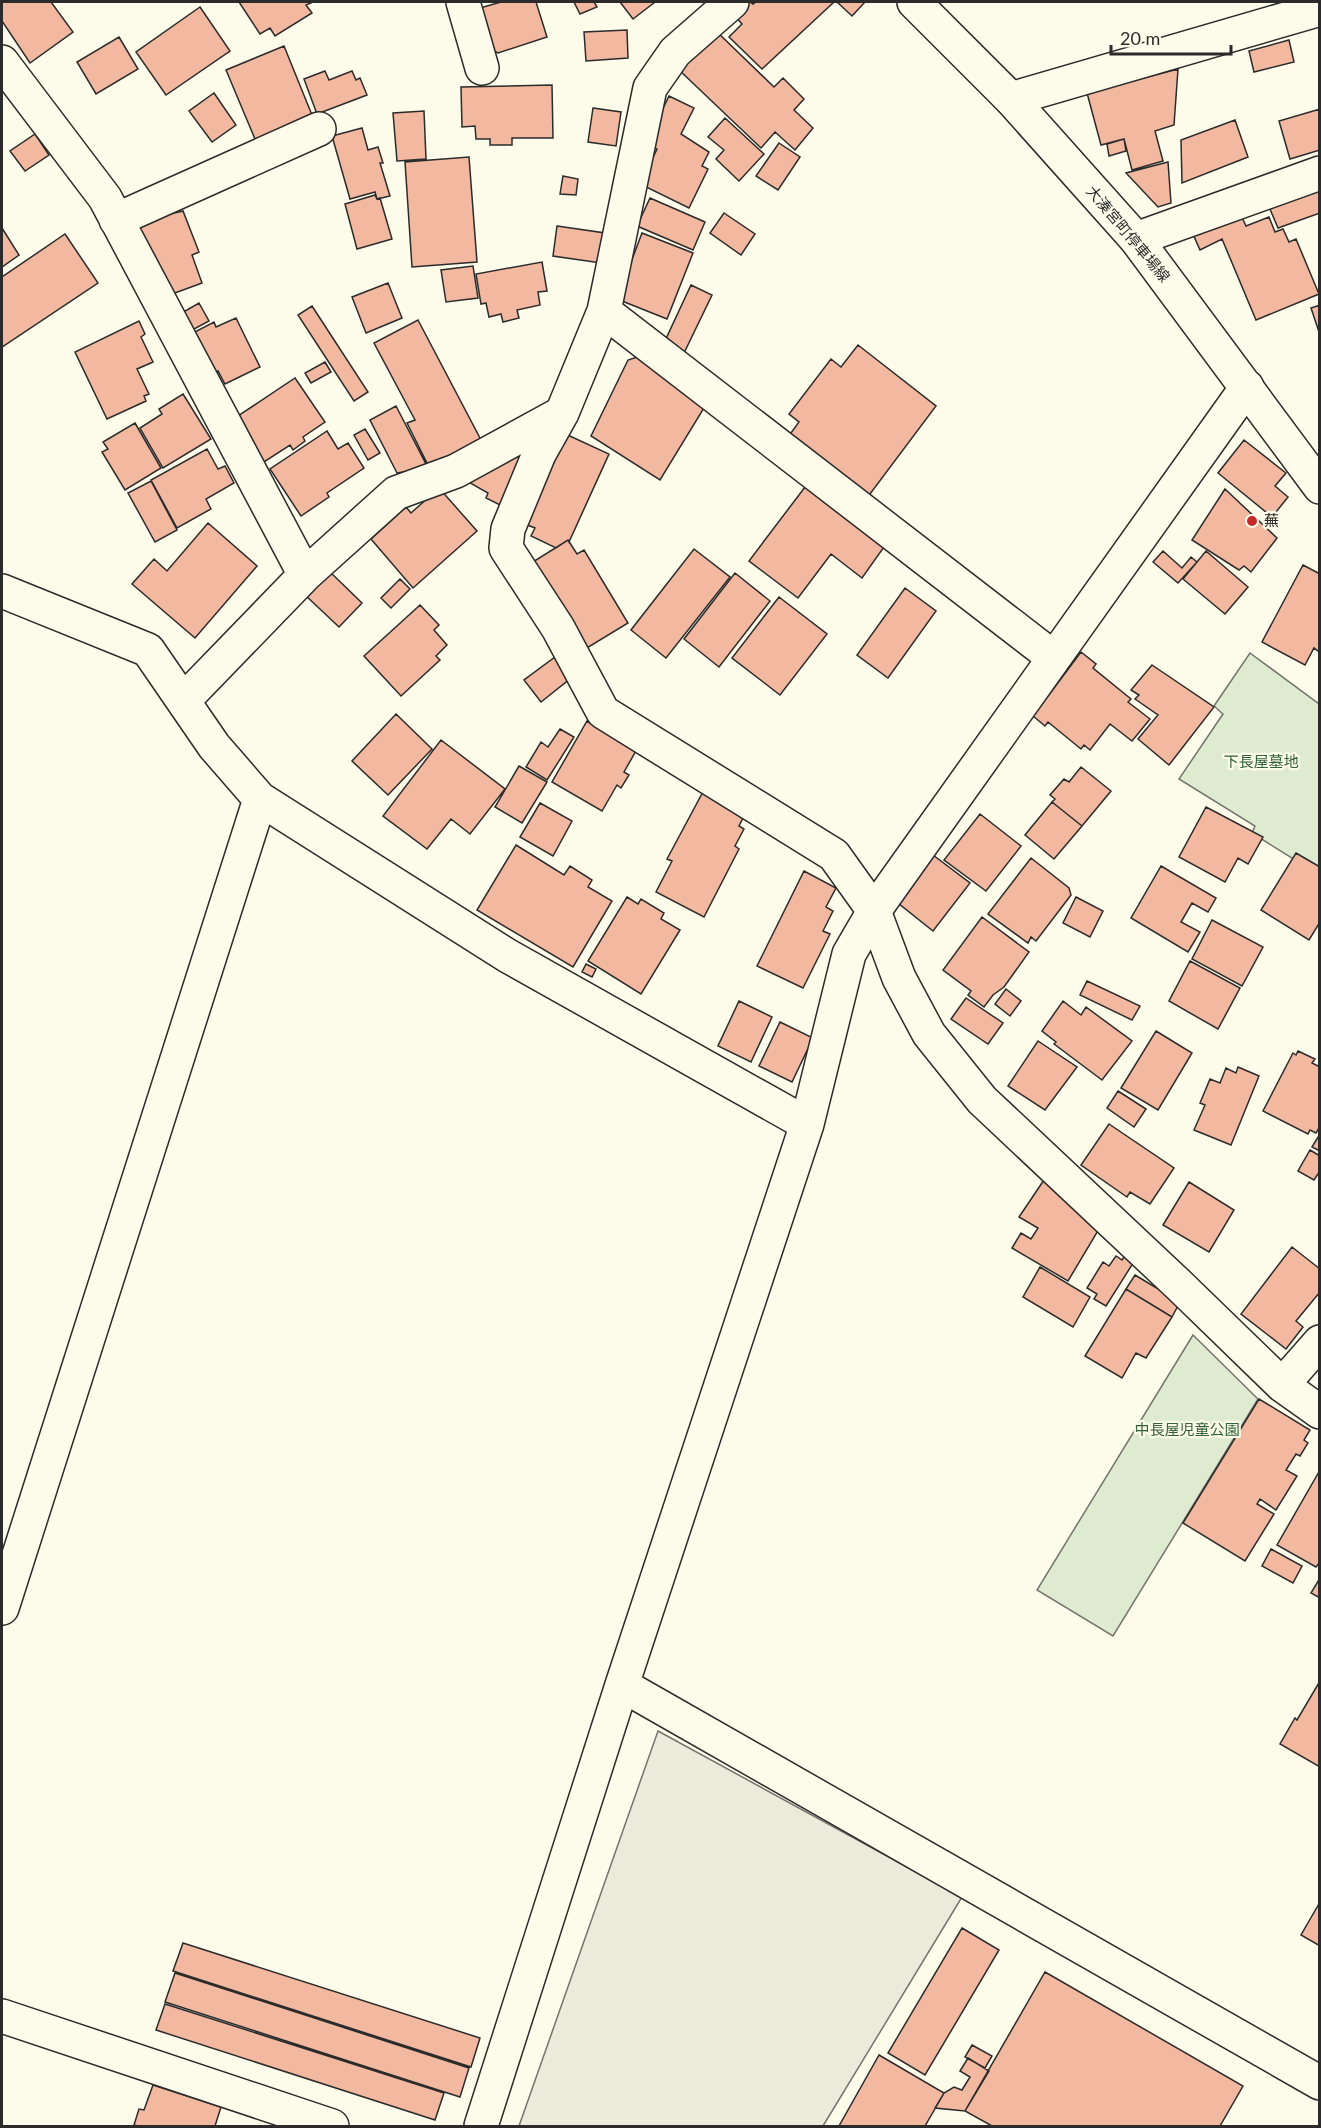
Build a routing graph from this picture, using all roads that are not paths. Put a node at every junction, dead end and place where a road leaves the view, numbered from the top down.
1 (462, 2) edge
2 (732, 2) edge
3 (914, 2) edge
4 (1320, 9) edge
5 (2, 62) edge
6 (482, 68) dead end
7 (1011, 99) junction
8 (319, 129) dead end
9 (1320, 173) edge
10 (116, 220) junction
11 (1136, 240) junction
12 (604, 311) junction
13 (1247, 387) junction
14 (562, 413) junction
15 (1320, 487) edge
16 (305, 575) junction
17 (2, 591) edge
18 (1054, 658) junction
19 (183, 701) junction
20 (260, 799) junction
21 (874, 911) junction
22 (807, 1124) junction
23 (1320, 1342) edge
24 (1282, 1385) junction
25 (1320, 1412) edge
26 (2, 1608) edge
27 (622, 1685) junction
28 (2, 2016) edge
29 (1320, 2083) edge
30 (332, 2127) edge
31 (481, 2127) edge

1 - 6 street
2 - 12 street
3 - 7 street, 大湊宮町停車場線
4 - 7 street
5 - 10 street
7 - 11 street, 大湊宮町停車場線
8 - 10 street
9 - 11 street
10 - 16 street
11 - 13 street, 大湊宮町停車場線
12 - 14 street
12 - 18 street
13 - 15 street, 大湊宮町停車場線
13 - 18 street
14 - 16 street
14 - 21 street
16 - 19 street
17 - 19 street
18 - 21 street
19 - 20 street
20 - 22 street
20 - 26 street
21 - 22 street
21 - 24 street
22 - 27 street
23 - 24 street
24 - 25 street
27 - 29 street
27 - 31 street
28 - 30 street

